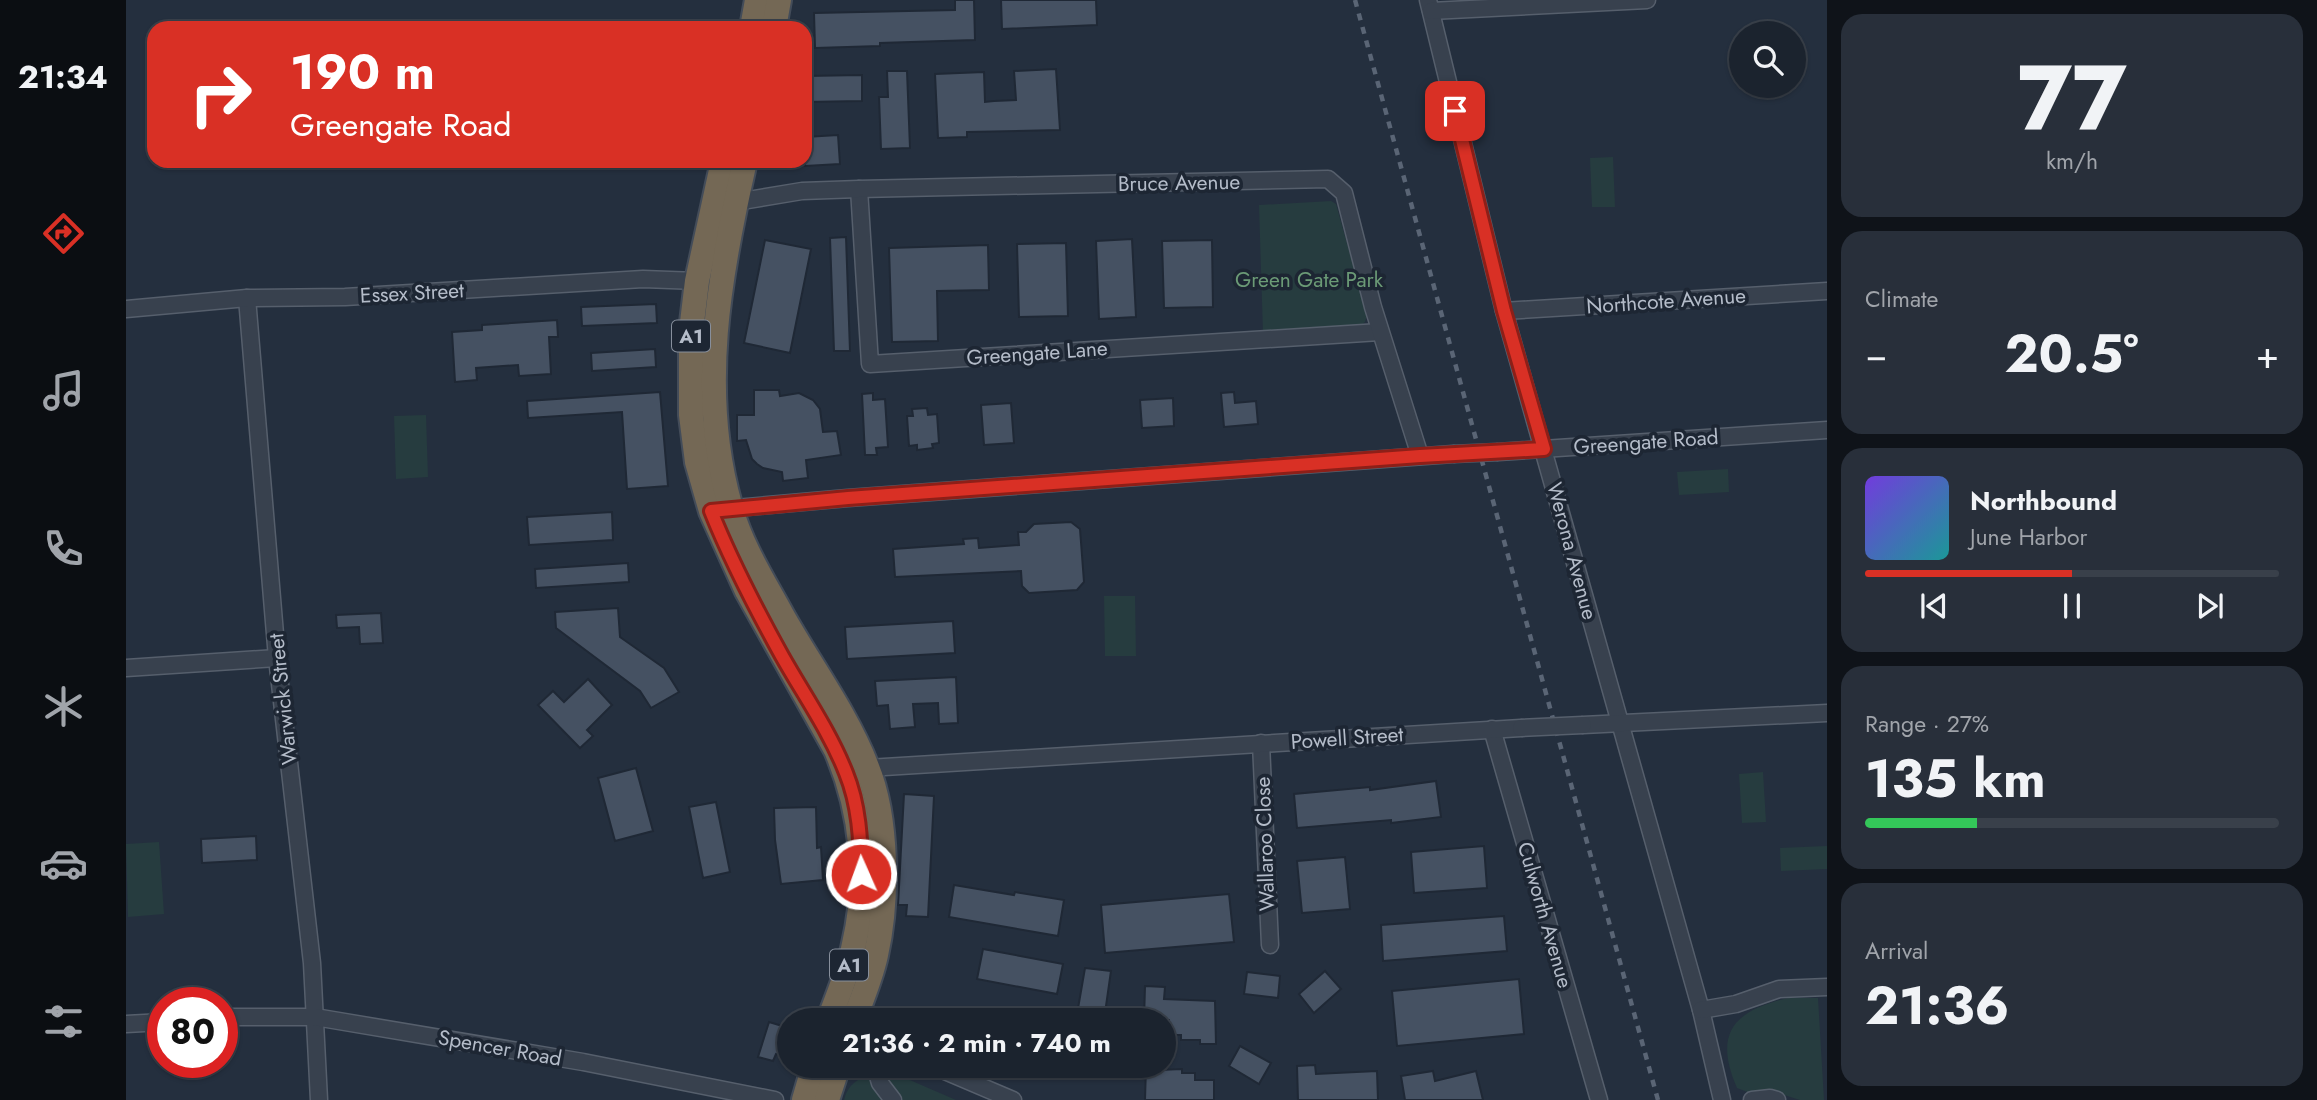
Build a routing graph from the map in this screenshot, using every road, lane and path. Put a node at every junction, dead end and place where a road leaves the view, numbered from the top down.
1 (757, 0) edge
2 (779, 0) edge
3 (1647, 0) edge
4 (1429, 5) edge
5 (752, 21) edge
6 (775, 21) edge
7 (722, 168) edge
8 (743, 168) edge
9 (859, 189) junction
10 (736, 202) junction
11 (698, 281) junction
12 (1827, 290) edge
13 (247, 298) junction
14 (126, 309) edge
15 (1504, 311) junction
16 (1380, 332) junction
17 (1827, 430) edge
18 (1544, 449) junction
19 (1420, 456) junction
20 (721, 510) junction
21 (277, 658) junction
22 (126, 668) edge
23 (1827, 713) edge
24 (1620, 724) junction
25 (1492, 729) junction
26 (1261, 743) junction
27 (868, 768) junction
28 (1270, 945) dead end
29 (1827, 987) edge
30 (833, 1008) edge
31 (858, 1008) edge
32 (1701, 1010) junction
33 (238, 1017) edge
34 (315, 1017) junction
35 (147, 1023) edge
36 (126, 1024) edge
37 (810, 1078) edge
38 (834, 1078) edge
39 (879, 1078) edge
40 (961, 1078) edge
41 (319, 1100) edge
42 (775, 1100) edge
43 (804, 1100) edge
44 (827, 1100) edge
45 (893, 1100) edge
46 (1013, 1100) edge
47 (1599, 1100) edge
48 (1722, 1100) edge
49 (1752, 1100) edge
50 (1777, 1100) edge

1 - 5 highway
2 - 6 highway
3 - 4 street
4 - 15 street, Werona Avenue
7 - 11 highway, A1
8 - 10 highway, A1
9 - 10 street, Bruce Avenue
9 - 16 street, Bruce Avenue
9 - 16 street, Greengate Lane
10 - 20 highway, A1
11 - 13 street, Essex Street
11 - 20 highway, A1
12 - 15 street, Northcote Avenue
13 - 14 street, Essex Street
13 - 21 street, Warwick Street
15 - 18 street, Werona Avenue
16 - 19 street, Bruce Avenue
17 - 18 street, Greengate Road
18 - 19 street, Greengate Road, bridge
18 - 24 street, Werona Avenue
19 - 20 street, Greengate Road
20 - 27 highway, A1
20 - 30 highway, A1
21 - 22 street
21 - 34 street, Warwick Street
23 - 24 street, Powell Street
24 - 25 street, Powell Street, bridge
24 - 32 street, Werona Avenue
25 - 26 street, Powell Street
25 - 47 street, Culworth Avenue
26 - 27 street, Powell Street
26 - 28 street, Wallaroo Close
27 - 31 highway, A1
29 - 32 street
32 - 48 street, Werona Avenue
33 - 34 street, Spencer Road
34 - 41 street, Warwick Street
34 - 42 street, Spencer Road
35 - 36 street
37 - 43 highway
38 - 44 highway
39 - 45 street
40 - 46 street
49 - 50 street

